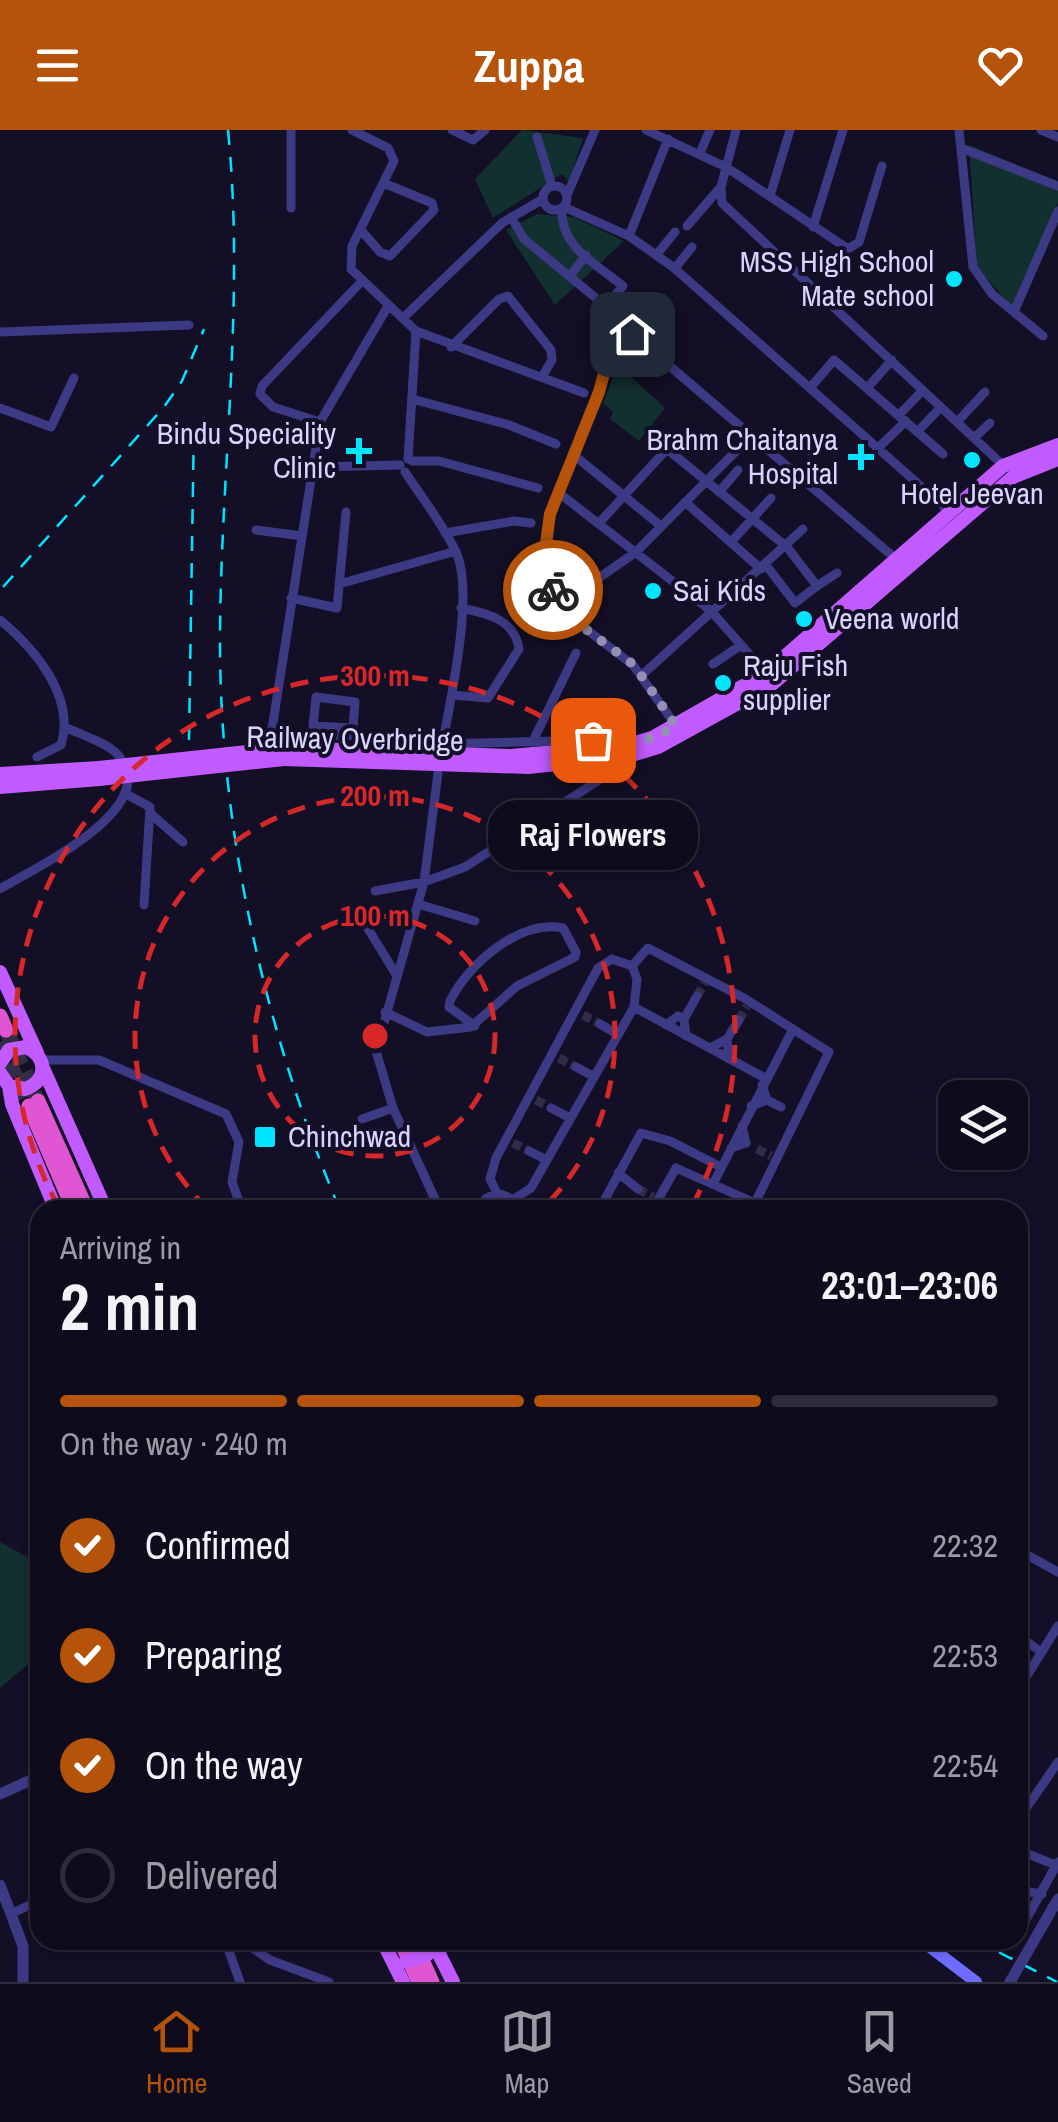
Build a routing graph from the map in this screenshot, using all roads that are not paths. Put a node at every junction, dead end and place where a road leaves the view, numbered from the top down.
1 (291, 130) edge
2 (352, 130) edge
3 (452, 130) edge
4 (485, 130) edge
5 (594, 130) edge
6 (646, 130) edge
7 (710, 130) edge
8 (736, 130) edge
9 (790, 130) edge
10 (843, 130) edge
11 (959, 130) edge
12 (1041, 130) edge
13 (537, 137) dead end
14 (1058, 137) edge
15 (668, 139) junction
16 (961, 148) junction
17 (700, 152) junction
18 (726, 166) junction
19 (882, 166) dead end
20 (386, 184) junction
21 (552, 186) junction
22 (1058, 186) edge
23 (720, 187) junction
24 (770, 196) junction
25 (543, 198) junction
26 (565, 203) junction
27 (292, 208) dead end
28 (1058, 211) edge
29 (510, 217) junction
30 (687, 226) dead end
31 (813, 227) junction
32 (361, 230) junction
33 (675, 232) dead end
34 (629, 236) junction
35 (692, 248) dead end
36 (657, 254) junction
37 (586, 256) junction
38 (675, 268) junction
39 (570, 276) junction
40 (362, 281) junction
41 (388, 306) junction
42 (606, 306) junction
43 (1014, 312) junction
44 (403, 318) junction
45 (625, 322) dead end
46 (189, 325) dead end
47 (416, 330) junction
48 (0, 332) edge
49 (1043, 336) dead end
50 (451, 346) junction
51 (892, 360) junction
52 (543, 375) junction
53 (74, 378) dead end
54 (868, 387) junction
55 (810, 388) junction
56 (923, 390) junction
57 (985, 392) dead end
58 (584, 393) dead end
59 (412, 399) junction
60 (941, 407) junction
61 (0, 408) edge
62 (902, 418) junction
63 (320, 422) junction
64 (957, 422) junction
65 (990, 423) dead end
66 (918, 431) junction
67 (752, 435) junction
68 (974, 438) junction
69 (556, 444) dead end
70 (1058, 445) edge
71 (878, 448) junction
72 (943, 454) dead end
73 (574, 456) junction
74 (1058, 459) edge
75 (406, 464) junction
76 (315, 467) junction
77 (738, 470) dead end
78 (1008, 471) junction
79 (706, 481) junction
80 (538, 488) dead end
81 (719, 492) junction
82 (559, 493) junction
83 (625, 494) junction
84 (771, 498) dead end
85 (685, 502) junction
86 (346, 512) dead end
87 (950, 512) junction
88 (752, 519) junction
89 (600, 522) junction
90 (531, 523) dead end
91 (662, 526) junction
92 (803, 529) dead end
93 (256, 530) dead end
94 (444, 533) junction
95 (302, 536) junction
96 (731, 542) junction
97 (787, 547) junction
98 (456, 550) junction
99 (636, 552) junction
100 (896, 559) junction
101 (764, 567) junction
102 (837, 573) dead end
103 (339, 584) junction
104 (817, 586) junction
105 (290, 598) junction
106 (563, 603) dead end
107 (461, 608) junction
108 (711, 612) junction
109 (0, 620) edge
110 (741, 645) junction
111 (576, 653) dead end
112 (713, 664) dead end
113 (766, 672) junction
114 (642, 675) junction
115 (452, 695) junction
116 (676, 726) junction
117 (65, 727) junction
118 (337, 731) junction
119 (532, 743) junction
120 (442, 747) junction
121 (610, 753) junction
122 (37, 757) dead end
123 (438, 772) dead end
124 (0, 774) edge
125 (99, 774) junction
126 (0, 786) edge
127 (128, 795) junction
128 (150, 814) junction
129 (182, 842) dead end
130 (424, 882) junction
131 (0, 889) edge
132 (375, 892) dead end
133 (418, 904) junction
134 (144, 906) dead end
135 (359, 914) dead end
136 (475, 921) dead end
137 (632, 966) junction
138 (0, 972) edge
139 (397, 976) junction
140 (697, 996) tunnel mouth
141 (634, 1007) junction
142 (385, 1012) junction
143 (684, 1018) junction
144 (738, 1020) tunnel mouth
145 (600, 1024) tunnel mouth
146 (666, 1025) junction
147 (475, 1026) junction
148 (794, 1028) junction
149 (617, 1034) junction
150 (686, 1036) junction
151 (727, 1039) junction
152 (710, 1048) junction
153 (730, 1059) junction
154 (40, 1061) junction
155 (0, 1063) edge
156 (576, 1067) tunnel mouth
157 (593, 1076) junction
158 (4, 1079) edge
159 (764, 1082) junction
160 (767, 1100) junction
161 (752, 1106) junction
162 (781, 1107) dead end
163 (393, 1108) junction
164 (551, 1108) tunnel mouth
165 (570, 1118) junction
166 (362, 1120) dead end
167 (742, 1126) junction
168 (746, 1143) junction
169 (731, 1148) junction
170 (686, 1149) junction
171 (757, 1149) tunnel mouth
172 (529, 1151) tunnel mouth
173 (547, 1160) junction
174 (721, 1167) junction
175 (676, 1168) junction
176 (616, 1178) junction
177 (713, 1184) junction
178 (634, 1186) tunnel mouth
179 (496, 1192) junction
180 (52, 1200) edge
181 (70, 1200) edge
182 (82, 1200) edge
183 (102, 1200) edge
184 (238, 1200) edge
185 (435, 1200) edge
186 (485, 1200) edge
187 (505, 1200) edge
188 (518, 1200) edge
189 (604, 1200) edge
190 (655, 1200) edge
191 (750, 1200) edge
192 (756, 1200) edge
193 (1028, 1556) edge
194 (1058, 1572) edge
195 (1058, 1626) edge
196 (1028, 1642) edge
197 (1042, 1652) junction
198 (1028, 1674) edge
199 (1058, 1762) edge
200 (30, 1780) edge
201 (0, 1794) edge
202 (1028, 1806) edge
203 (1028, 1854) edge
204 (1058, 1864) edge
205 (0, 1885) edge
206 (1028, 1892) edge
207 (1042, 1894) junction
208 (1058, 1899) edge
209 (30, 1905) edge
210 (13, 1913) junction
211 (1028, 1917) edge
212 (229, 1950) edge
213 (256, 1950) edge
214 (390, 1950) edge
215 (405, 1950) edge
216 (418, 1950) edge
217 (428, 1950) edge
218 (433, 1950) edge
219 (933, 1950) edge
220 (400, 1963) junction
221 (23, 1982) edge
222 (240, 1982) edge
223 (329, 1982) edge
224 (403, 1982) edge
225 (419, 1982) edge
226 (432, 1982) edge
227 (452, 1982) edge
228 (976, 1982) edge
229 (1010, 1982) edge

1 - 27 street
2 - 20 street
3 - 4 street
5 - 26 street
6 - 15 street
7 - 17 street
8 - 18 street
9 - 24 street
10 - 31 street
11 - 16 street
12 - 14 street
13 - 21 street
15 - 17 street
15 - 34 street
16 - 22 street
16 - 43 street
17 - 18 street
18 - 23 street
18 - 24 street
19 - 31 street
20 - 32 street
20 - 32 street
21 - 25 street
21 - 26 street
23 - 30 street
23 - 51 street
24 - 31 street
25 - 26 street
25 - 29 street
26 - 34 street
26 - 37 street
28 - 43 street
29 - 39 street
29 - 44 street
32 - 40 street
33 - 36 street
34 - 36 street
35 - 38 street
36 - 38 street
37 - 39 street
37 - 42 street
38 - 55 street
39 - 42 street
40 - 41 street
40 - 63 street
41 - 44 street
41 - 63 street
42 - 45 street
43 - 49 street
44 - 47 street
46 - 48 street
47 - 50 street
47 - 59 street
50 - 52 street
50 - 52 street
51 - 54 street
51 - 56 street
52 - 58 street
53 - 61 street
54 - 55 street
54 - 62 street
55 - 71 street
56 - 60 street
56 - 62 street
57 - 64 street
59 - 69 street
59 - 75 street
60 - 64 street
60 - 66 street
62 - 66 street
62 - 71 street
63 - 76 street
64 - 68 street
65 - 68 street
66 - 72 street
67 - 73 street
67 - 79 street
67 - 100 street
68 - 78 street
70 - 78 main road
71 - 87 street
73 - 82 street
73 - 83 street
74 - 78 main road
75 - 76 street
75 - 80 street
75 - 94 street
76 - 95 street
77 - 81 street
78 - 87 main road
78 - 121 main road
79 - 81 street
79 - 83 street
79 - 85 street
81 - 88 street
82 - 89 street
82 - 114 street
83 - 89 street
83 - 91 street
84 - 88 street
85 - 91 street
85 - 96 street
86 - 103 street
87 - 100 main road
88 - 96 street
88 - 97 street
89 - 99 street
90 - 94 street
91 - 99 street
92 - 97 street
93 - 95 street
94 - 98 street
95 - 105 street
96 - 101 street
97 - 101 street
97 - 104 street
98 - 103 street
98 - 107 street
99 - 106 street
99 - 108 street
100 - 113 main road
101 - 104 street
101 - 108 street
102 - 104 street
103 - 105 street
105 - 118 street
107 - 115 street
107 - 115 street
108 - 110 street
108 - 114 street
109 - 117 street
110 - 112 street
110 - 113 street
111 - 119 street
113 - 116 main road
114 - 116 street
115 - 120 street
116 - 121 main road
117 - 122 street
117 - 127 street
118 - 118 street
118 - 120 street
119 - 120 street
119 - 121 street
121 - 125 main road, Railway Overbridge, bridge
121 - 130 street
123 - 130 street
124 - 125 main road
125 - 126 main road
127 - 128 street
127 - 131 street
128 - 129 street
128 - 134 street
130 - 132 street
130 - 133 street
133 - 136 street
133 - 139 street
135 - 139 street
137 - 141 street
137 - 148 street
137 - 179 street
138 - 154 main road
139 - 142 street
140 - 143 street
141 - 146 street
141 - 149 street
142 - 147 street
142 - 163 street
143 - 146 street
143 - 150 street
144 - 151 street
145 - 149 street
146 - 150 street
147 - 147 street
148 - 159 street
148 - 192 street
149 - 157 street
150 - 152 street
151 - 152 street
151 - 153 street
152 - 153 street
153 - 159 street
154 - 155 main road
154 - 158 main road
154 - 183 main road
154 - 184 street
156 - 157 street
157 - 165 street
158 - 180 main road
159 - 160 street
159 - 161 street
160 - 161 street
160 - 162 street
161 - 167 street
163 - 166 street
163 - 185 street
164 - 165 street
165 - 173 street
167 - 168 street
167 - 169 street
168 - 169 street
168 - 171 street
169 - 174 street
170 - 174 street
170 - 175 street
170 - 176 street
172 - 173 street
173 - 188 street
174 - 177 street
175 - 177 street
175 - 190 street
176 - 178 street
176 - 189 street
177 - 191 street
179 - 186 street
179 - 187 street
181 - 182 highway
193 - 194 street
195 - 197 street
196 - 197 street
197 - 198 street
199 - 202 street
200 - 201 street
203 - 204 street
204 - 207 street
205 - 210 street
206 - 207 street
207 - 211 street
208 - 229 street, bridge
209 - 210 street
210 - 221 street
212 - 222 street
213 - 223 street
214 - 220 main road
215 - 225 highway
216 - 226 highway
217 - 220 main road, bridge
218 - 227 main road
219 - 228 main road
220 - 224 main road

